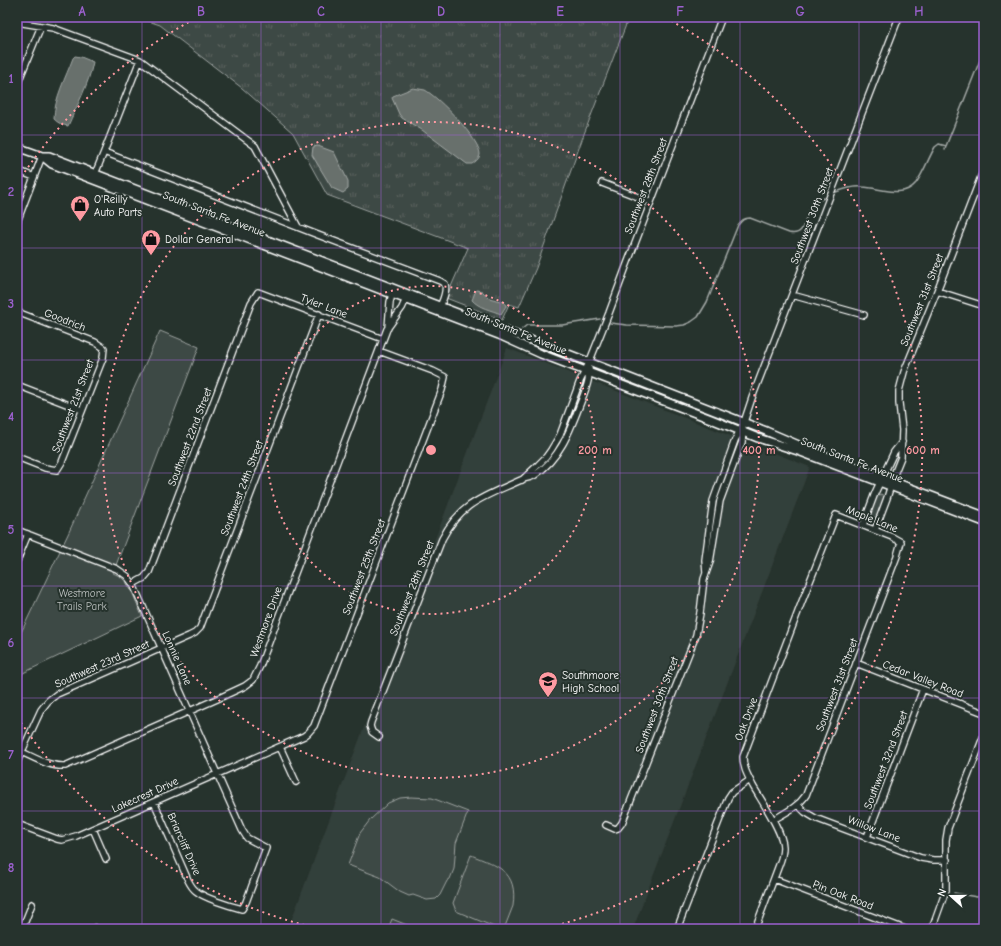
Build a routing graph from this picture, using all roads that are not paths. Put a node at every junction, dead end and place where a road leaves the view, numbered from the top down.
1 (722, 17) edge
2 (899, 17) edge
3 (17, 20) edge
4 (41, 26) junction
5 (140, 60) junction
6 (17, 85) edge
7 (17, 146) edge
8 (104, 152) junction
9 (42, 156) junction
10 (984, 169) edge
11 (17, 170) edge
12 (95, 174) junction
13 (34, 177) junction
14 (602, 183) dead end
15 (651, 202) junction
16 (17, 222) edge
17 (298, 227) junction
18 (937, 291) junction
19 (258, 292) joint
20 (393, 292) junction
21 (792, 295) junction
22 (407, 297) junction
23 (984, 306) edge
24 (440, 307) junction
25 (17, 312) edge
26 (319, 314) junction
27 (864, 315) dead end
28 (388, 329) junction
29 (383, 339) junction
30 (104, 348) joint
31 (379, 351) junction
32 (590, 363) junction
33 (587, 371) junction
34 (17, 385) edge
35 (82, 410) junction
36 (744, 422) junction
37 (742, 431) junction
38 (902, 442) junction
39 (17, 457) edge
40 (881, 480) junction
41 (891, 484) junction
42 (836, 515) joint
43 (984, 516) edge
44 (984, 522) edge
45 (863, 525) junction
46 (17, 530) edge
47 (875, 530) junction
48 (28, 534) junction
49 (901, 542) joint
50 (17, 561) edge
51 (133, 584) junction
52 (162, 648) junction
53 (856, 663) junction
54 (923, 689) junction
55 (190, 712) junction
56 (984, 713) edge
57 (984, 735) edge
58 (380, 737) dead end
59 (280, 747) junction
60 (19, 751) edge
61 (17, 762) edge
62 (216, 774) junction
63 (750, 780) junction
64 (296, 782) dead end
65 (154, 802) junction
66 (798, 804) junction
67 (773, 820) junction
68 (17, 824) edge
69 (606, 825) dead end
70 (93, 829) junction
71 (867, 837) junction
72 (106, 859) dead end
73 (946, 860) junction
74 (774, 879) junction
75 (32, 904) dead end
76 (242, 909) joint
77 (22, 929) edge
78 (677, 929) edge
79 (755, 929) edge
80 (905, 929) edge
81 (932, 929) edge

1 - 15 street, Southwest 28th Street
2 - 21 street, Southwest 30th Street
3 - 4 street
4 - 5 street
4 - 6 street
5 - 8 street
5 - 17 street
7 - 9 main road, South Santa Fe Avenue
8 - 12 street
8 - 17 street
9 - 12 main road, South Santa Fe Avenue
9 - 13 street
9 - 20 main road, South Santa Fe Avenue
10 - 18 street, Southwest 31st Street
11 - 13 street
12 - 20 main road, South Santa Fe Avenue
13 - 16 street
14 - 15 street
15 - 32 street, Southwest 28th Street
17 - 24 street
18 - 23 street
18 - 38 street, Southwest 31st Street
19 - 26 street, Tyler Lane
19 - 51 street, Southwest 22nd Street
20 - 22 main road, South Santa Fe Avenue
20 - 28 street, Westmore Drive
21 - 27 street
21 - 36 street, Southwest 30th Street
22 - 24 main road, South Santa Fe Avenue
22 - 28 street, Westmore Drive
22 - 33 main road, South Santa Fe Avenue
24 - 32 main road, South Santa Fe Avenue
25 - 30 street, Goodrich
26 - 29 street, Tyler Lane
26 - 52 street, Southwest 24th Street
28 - 29 street, Westmore Drive
29 - 31 street, Westmore Drive
30 - 35 street, Southwest 21st Street
31 - 55 street, Westmore Drive
31 - 59 street, Southwest 25th Street
32 - 33 street, Southwest 28th Street
32 - 36 main road, South Santa Fe Avenue
33 - 37 main road, South Santa Fe Avenue
33 - 58 street, Southwest 28th Street
34 - 35 street
35 - 39 street, Southwest 21st Street
36 - 37 street, Southwest 30th Street
36 - 40 main road, South Santa Fe Avenue
37 - 40 main road, South Santa Fe Avenue
37 - 69 street, Southwest 30th Street
38 - 40 street
38 - 41 street, Southwest 31st Street
40 - 41 main road, South Santa Fe Avenue
40 - 45 street
41 - 43 main road, South Santa Fe Avenue
41 - 44 main road, South Santa Fe Avenue
41 - 47 street, Southwest 31st Street
42 - 45 street, Maple Lane
42 - 63 street, Oak Drive
45 - 47 street, Maple Lane
46 - 48 street, Lonnie Lane
47 - 49 street, Maple Lane
48 - 50 street
48 - 51 street, Lonnie Lane
49 - 53 street, Southwest 31st Street
51 - 52 street, Lonnie Lane
52 - 55 street, Lonnie Lane
52 - 60 street, Southwest 23rd Street
53 - 54 street, Cedar Valley Road
53 - 66 street, Southwest 31st Street
54 - 56 street, Cedar Valley Road
54 - 71 street, Southwest 32nd Street
55 - 60 street, Westmore Drive
55 - 62 street, Lonnie Lane
57 - 73 street
59 - 62 street, Lakecrest Drive
59 - 64 street
60 - 61 street, Southwest 23rd Street
62 - 65 street, Lakecrest Drive
62 - 76 street, Lonnie Lane
63 - 67 street, Oak Drive
63 - 78 street
65 - 70 street, Lakecrest Drive
65 - 76 street, Briarcliff Drive
66 - 67 street, Southwest 31st Street
66 - 71 street, Willow Lane
67 - 74 street, Oak Drive
68 - 70 street, Lakecrest Drive
70 - 72 street
71 - 73 street, Willow Lane
73 - 81 street
74 - 79 street, Oak Drive
74 - 80 street, Pin Oak Road
75 - 77 street

